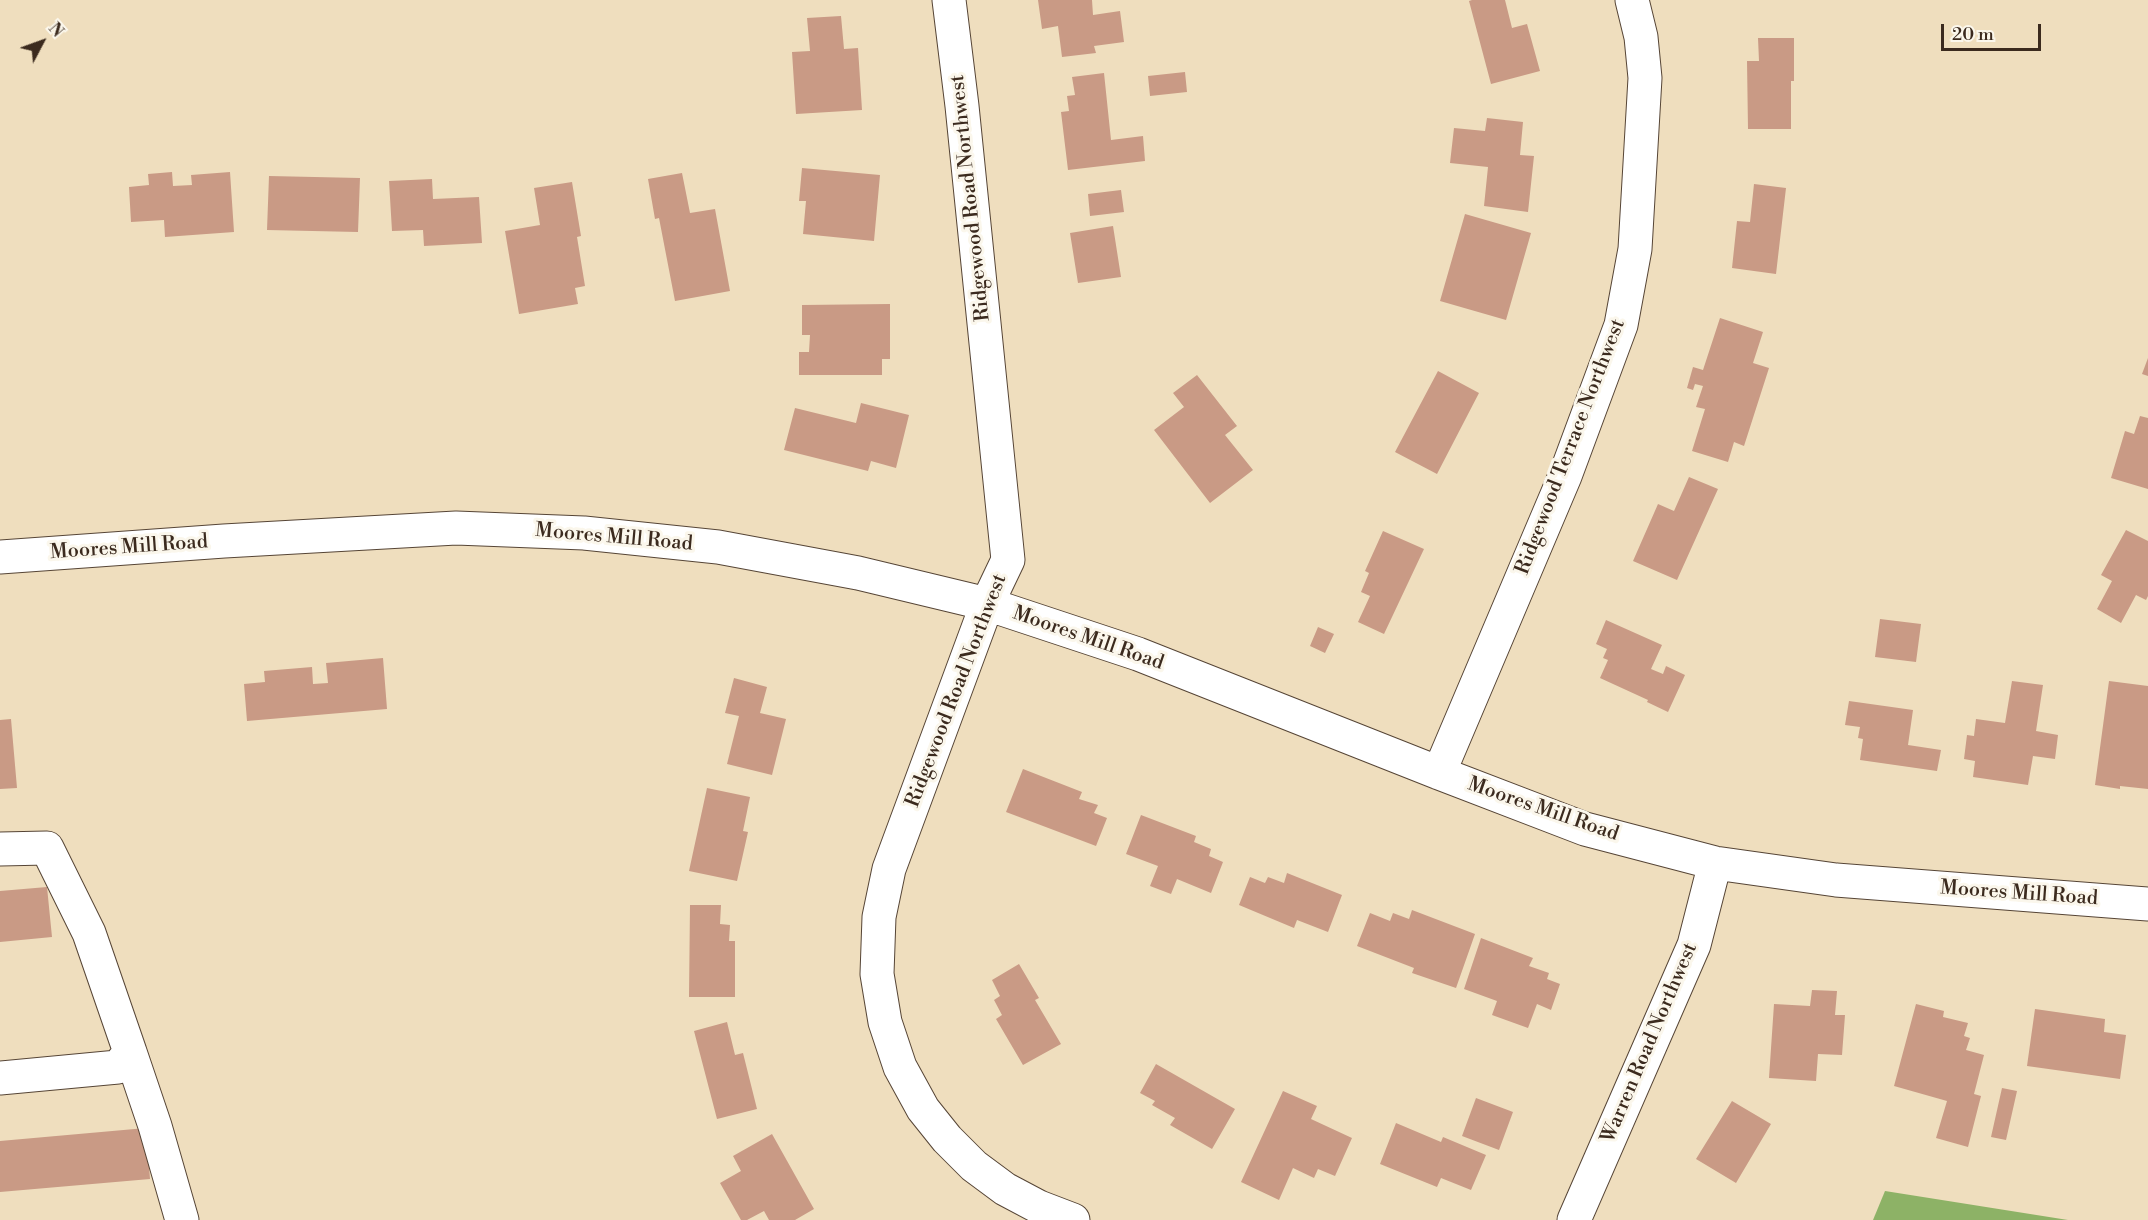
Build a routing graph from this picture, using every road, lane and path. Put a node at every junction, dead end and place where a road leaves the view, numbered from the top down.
1 (949, 0) edge
2 (1632, 0) edge
3 (0, 557) edge
4 (987, 604) junction
5 (1440, 773) junction
6 (0, 849) edge
7 (1715, 862) junction
8 (2148, 904) edge
9 (130, 1052) junction
10 (0, 1078) edge
11 (182, 1220) edge
12 (1073, 1220) edge
13 (1574, 1220) edge

1 - 4 street, Ridgewood Road Northwest
2 - 5 street, Ridgewood Terrace Northwest
3 - 4 street, Moores Mill Road
4 - 5 street, Moores Mill Road
4 - 12 street, Ridgewood Road Northwest
5 - 7 street, Moores Mill Road
6 - 9 street
7 - 8 street, Moores Mill Road
7 - 13 street, Warren Road Northwest
9 - 10 street
9 - 11 street

